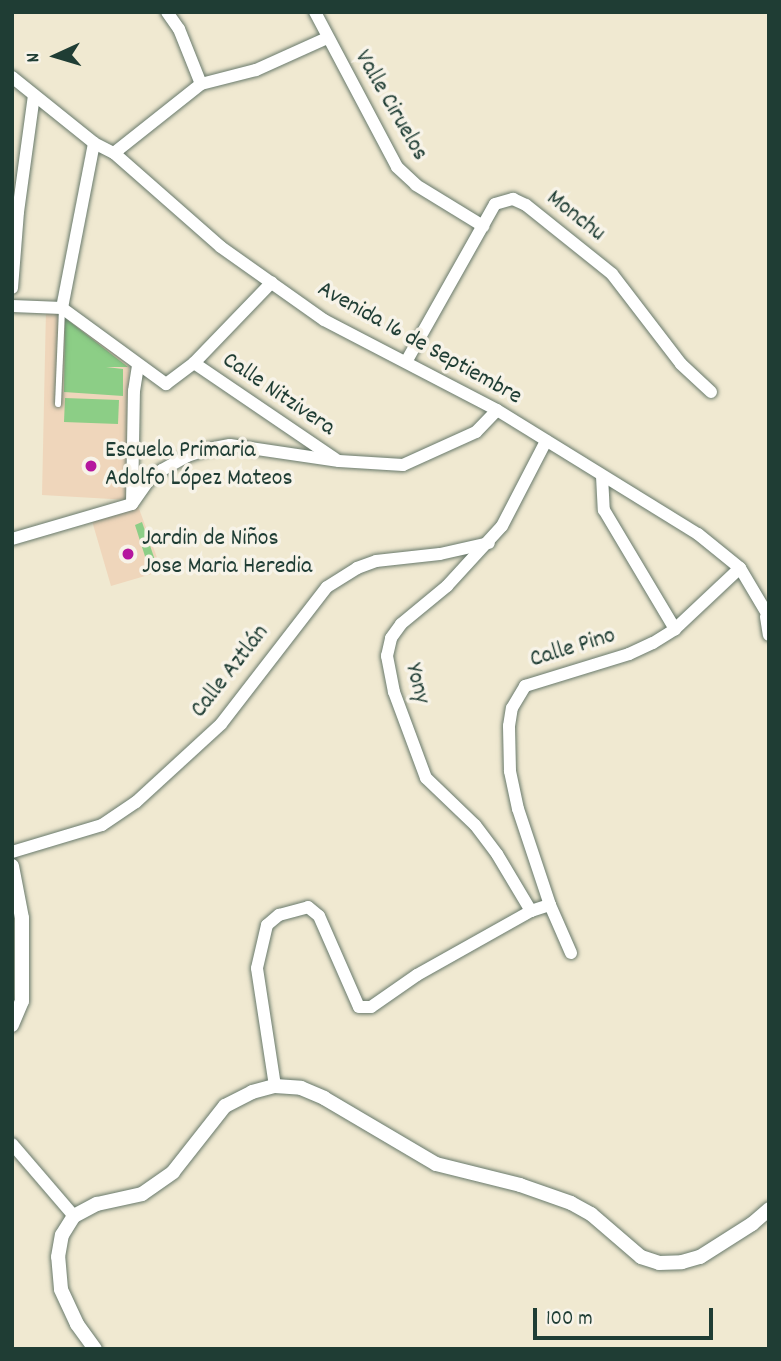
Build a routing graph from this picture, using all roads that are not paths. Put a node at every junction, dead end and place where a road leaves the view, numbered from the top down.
1 (167, 12) edge
2 (315, 12) edge
3 (327, 38) junction
4 (12, 78) edge
5 (201, 83) junction
6 (34, 95) junction
7 (94, 143) junction
8 (114, 153) junction
9 (483, 226) junction
10 (272, 282) junction
11 (12, 288) edge
12 (12, 306) edge
13 (62, 307) junction
14 (406, 362) junction
15 (194, 363) junction
16 (138, 366) junction
17 (711, 392) dead end
18 (58, 404) dead end
19 (497, 410) junction
20 (546, 442) junction
21 (339, 461) junction
22 (602, 476) junction
23 (132, 504) junction
24 (12, 539) edge
25 (489, 543) junction
26 (740, 568) junction
27 (768, 617) edge
28 (675, 629) junction
29 (769, 635) edge
30 (12, 852) edge
31 (12, 866) edge
32 (15, 885) edge
33 (550, 905) junction
34 (531, 911) junction
35 (571, 953) dead end
36 (12, 1025) edge
37 (275, 1086) junction
38 (12, 1144) edge
39 (769, 1209) edge
40 (74, 1216) junction
41 (95, 1349) edge

1 - 5 street
2 - 3 street, Valle Ciruelos
3 - 5 street
3 - 9 street, Valle Ciruelos
4 - 6 street, Avenida 16 de Septiembre
5 - 8 street
6 - 7 street, Avenida 16 de Septiembre
6 - 11 street
7 - 8 street, Avenida 16 de Septiembre
7 - 13 street
8 - 10 street, Avenida 16 de Septiembre
9 - 14 street, Monchu
9 - 17 street, Monchu
10 - 14 street, Avenida 16 de Septiembre
10 - 15 street
12 - 13 street
13 - 16 street
13 - 18 lane
14 - 19 street, Avenida 16 de Septiembre
15 - 16 street
15 - 21 street, Calle Nitzivera
16 - 23 street
19 - 20 street, Avenida 16 de Septiembre
19 - 21 street
20 - 22 street, Avenida 16 de Septiembre
20 - 25 street, Yony
21 - 23 street
22 - 26 street, Avenida 16 de Septiembre
22 - 28 street
23 - 24 street
25 - 30 street, Calle Aztlán
25 - 34 street, Yony
26 - 27 street, Avenida 16 de Septiembre
26 - 28 street, Calle Pino
27 - 29 street, Avenida 16 de Septiembre
28 - 33 street, Calle Pino
31 - 32 street
32 - 36 street
33 - 34 street
33 - 35 street, Calle Pino
34 - 37 street
37 - 39 street
37 - 40 street
38 - 40 street
40 - 41 street

